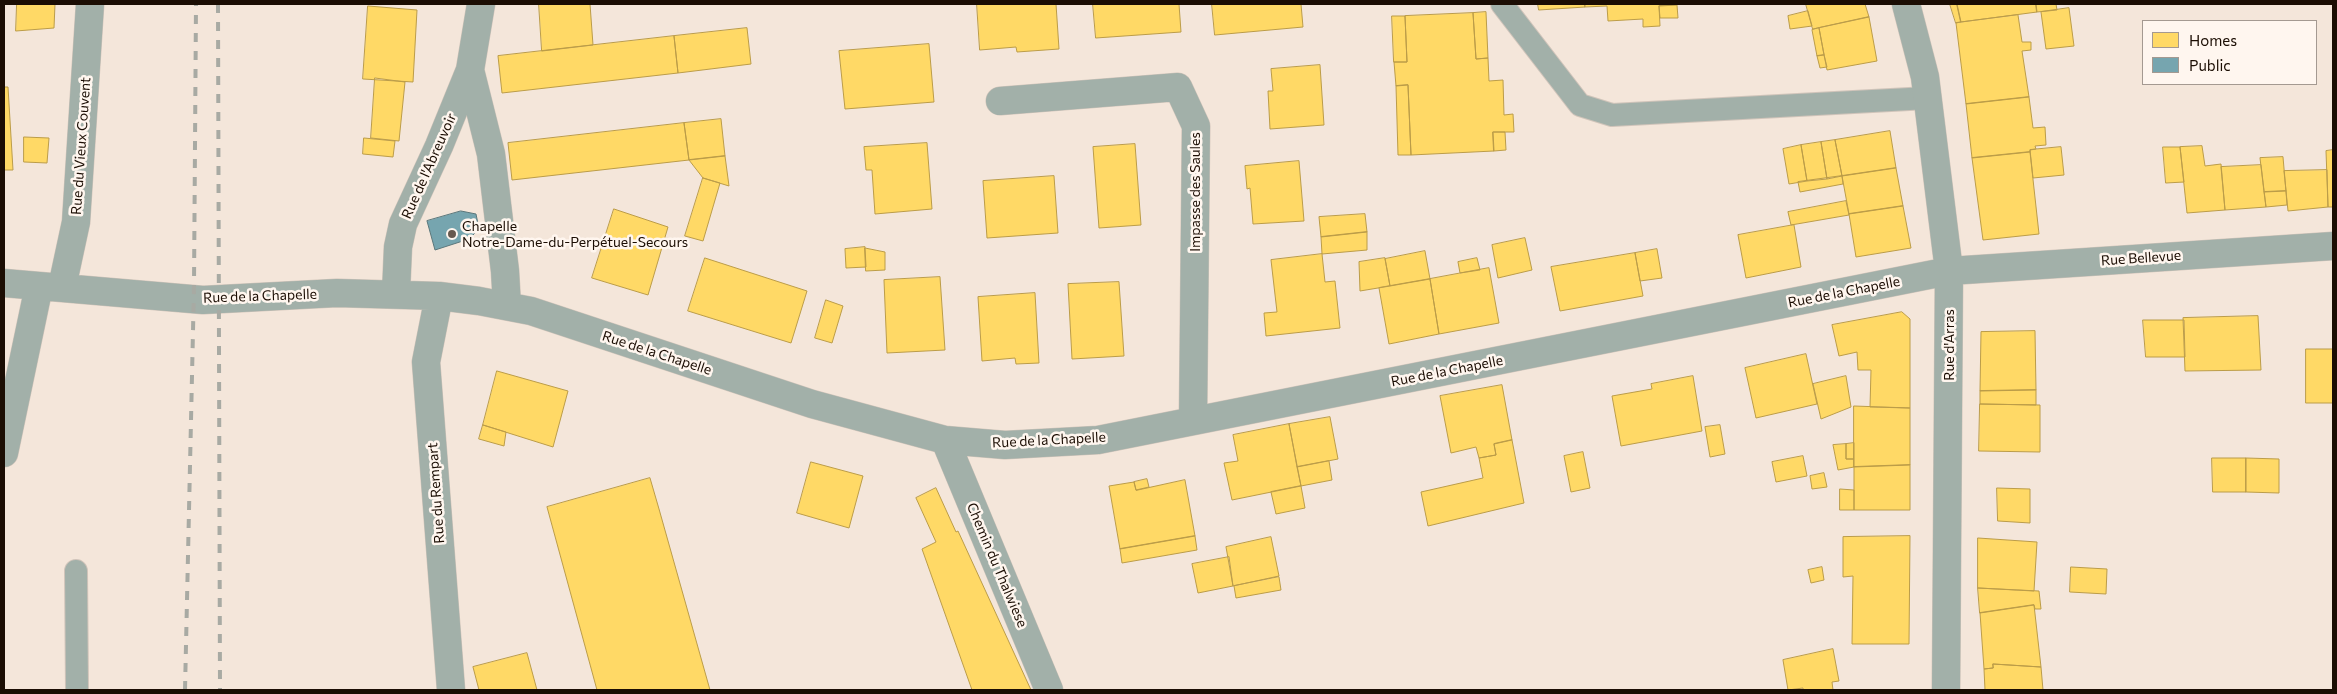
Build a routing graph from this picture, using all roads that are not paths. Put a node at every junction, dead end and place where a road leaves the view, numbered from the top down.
1 (90, 4) edge
2 (481, 4) edge
3 (1502, 4) edge
4 (1906, 4) edge
5 (470, 70) junction
6 (1928, 98) junction
7 (1000, 101) dead end
8 (2333, 246) edge
9 (1949, 271) junction
10 (4, 282) edge
11 (50, 286) junction
12 (396, 293) junction
13 (439, 296) junction
14 (507, 306) junction
15 (1193, 420) junction
16 (945, 440) junction
17 (4, 453) edge
18 (76, 571) dead end
19 (77, 690) edge
20 (451, 690) edge
21 (1049, 690) edge
22 (1946, 690) edge

1 - 11 street, Rue du Vieux Couvent
2 - 5 street, Rue de l'Abreuvoir
3 - 6 lane
4 - 6 street, Rue d'Arras
5 - 12 street, Rue de l'Abreuvoir
5 - 14 street, Rue de l'Abreuvoir
6 - 9 street, Rue d'Arras
7 - 15 street, Impasse des Saules
8 - 9 street, Rue Bellevue
9 - 15 street, Rue de la Chapelle
9 - 22 street, Rue d'Arras
10 - 11 street, Rue de la Chapelle
11 - 12 street, Rue de la Chapelle
11 - 17 street, Rue du Vieux Couvent
12 - 13 street, Rue de la Chapelle
13 - 14 street, Rue de la Chapelle
13 - 20 street, Rue du Rempart
14 - 16 street, Rue de la Chapelle
15 - 16 street, Rue de la Chapelle
16 - 21 street, Chemin du Thalwiese
18 - 19 lane

